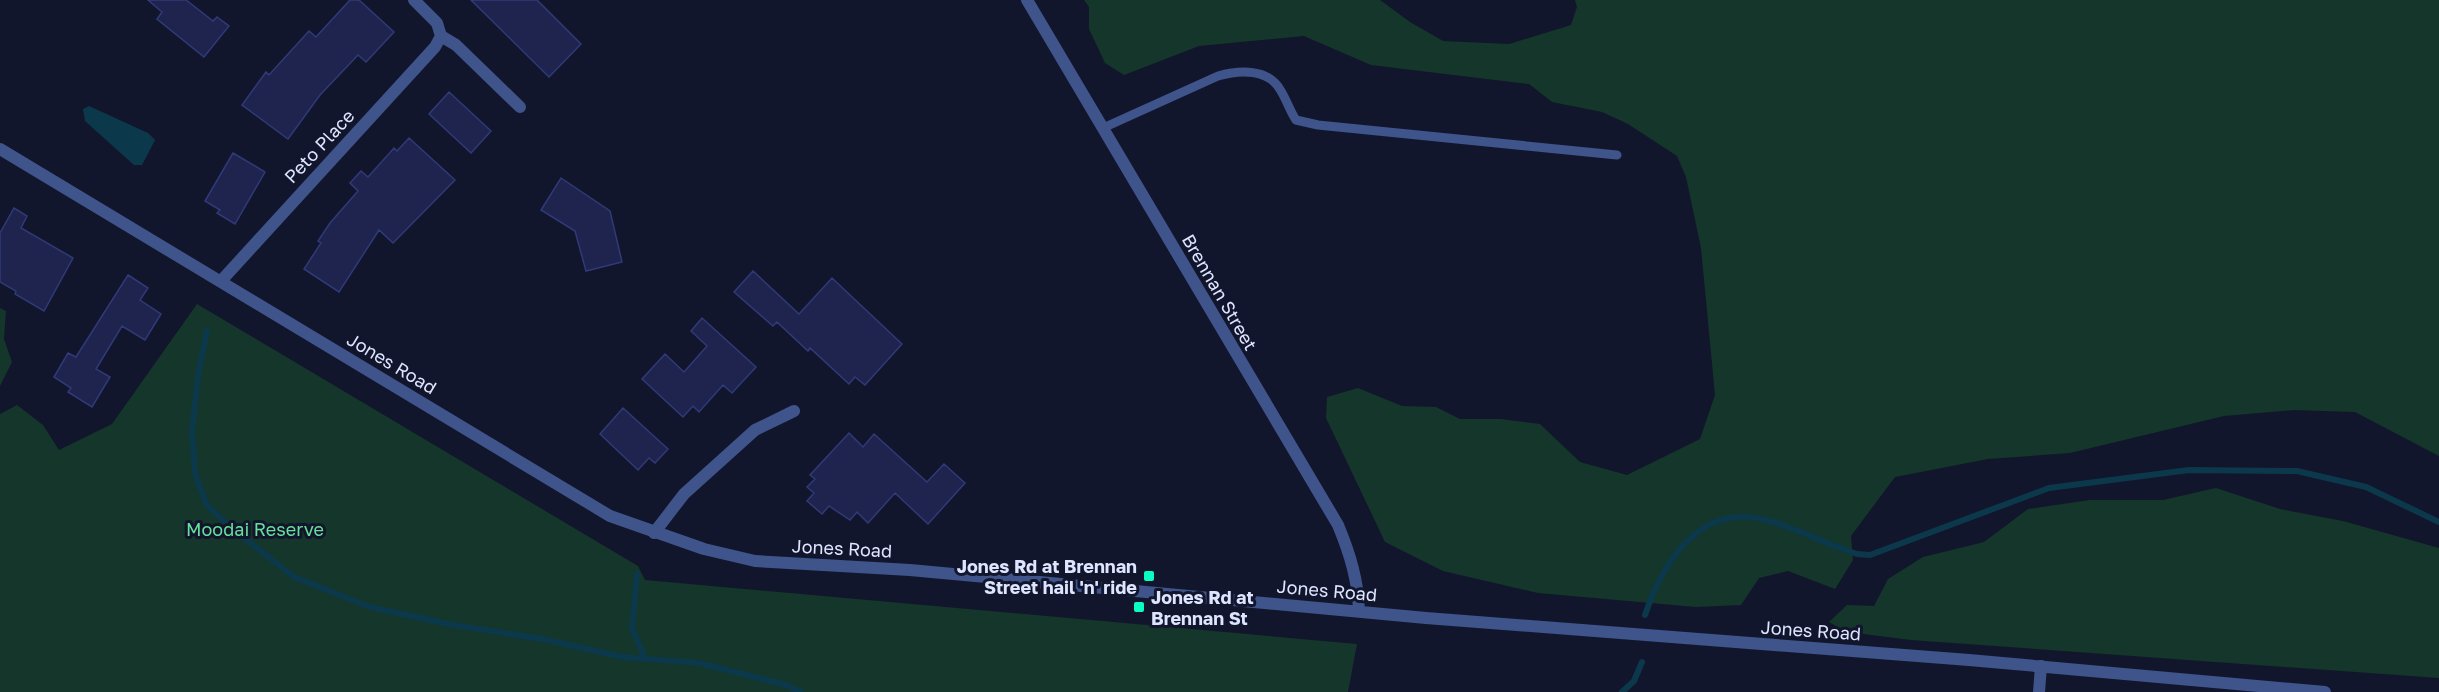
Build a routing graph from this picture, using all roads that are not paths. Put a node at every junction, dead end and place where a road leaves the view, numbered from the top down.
1 (414, 0) edge
2 (1027, 0) edge
3 (441, 36) junction
4 (520, 107) dead end
5 (1103, 128) junction
6 (0, 149) edge
7 (1617, 155) dead end
8 (221, 281) junction
9 (794, 411) dead end
10 (654, 533) junction
11 (1359, 611) junction
12 (2042, 666) junction
13 (2039, 692) edge
14 (2325, 692) edge

1 - 3 street
2 - 5 street, Brennan Street
3 - 4 street
3 - 8 street, Peto Place
5 - 7 lane
5 - 11 street, Brennan Street
6 - 8 street, Jones Road
8 - 10 street, Jones Road
9 - 10 street
10 - 11 street, Jones Road
11 - 12 street, Jones Road
12 - 13 street
12 - 14 street, Jones Road

